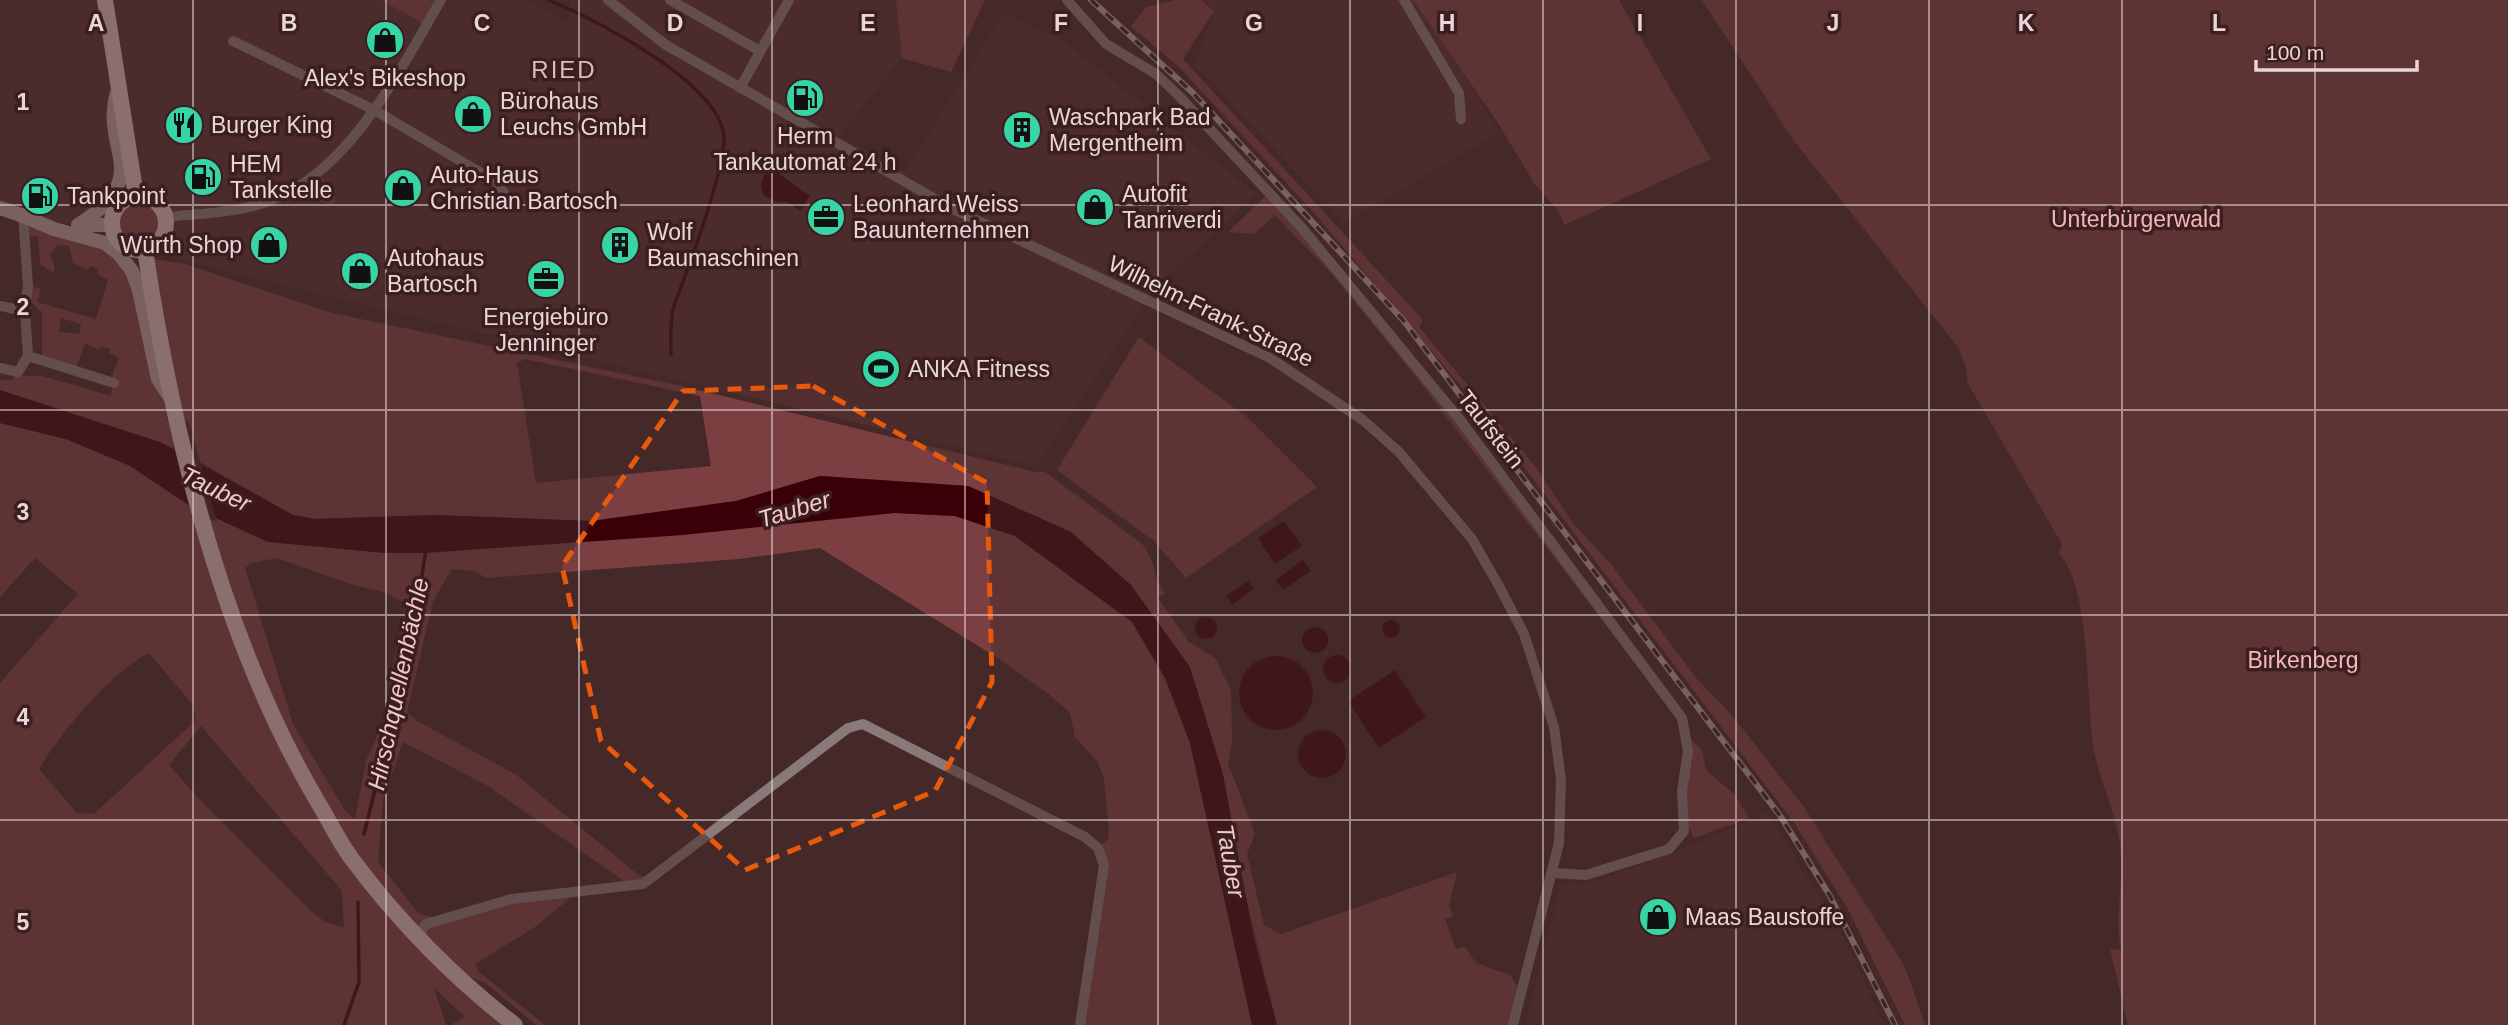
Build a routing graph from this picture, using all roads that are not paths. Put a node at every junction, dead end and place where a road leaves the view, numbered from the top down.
1 (105, 0) edge
2 (441, 0) edge
3 (608, 0) edge
4 (670, 0) edge
5 (789, 0) edge
6 (1067, 0) edge
7 (1404, 0) edge
8 (233, 41) dead end
9 (760, 51) junction
10 (740, 88) junction
11 (118, 89) junction
12 (376, 111) junction
13 (1461, 119) dead end
14 (136, 196) junction
15 (512, 206) dead end
16 (0, 208) edge
17 (23, 216) junction
18 (166, 217) junction
19 (78, 225) junction
20 (111, 225) junction
21 (145, 250) junction
22 (0, 306) edge
23 (25, 311) junction
24 (28, 356) junction
25 (0, 368) edge
26 (114, 383) dead end
27 (174, 407) junction
28 (1553, 873) junction
29 (418, 936) junction
30 (515, 1025) edge
31 (1080, 1025) edge
32 (1513, 1025) edge

1 - 11 main road
2 - 12 street
3 - 10 street, Wilhelm-Frank-Straße
4 - 9 street
5 - 9 street
6 - 28 street, Taufstein
7 - 13 street
8 - 12 street
9 - 10 street
10 - 28 street, Wilhelm-Frank-Straße
11 - 14 main road
11 - 19 street
12 - 15 street
12 - 18 street
14 - 18 main road
14 - 20 main road
16 - 17 street
17 - 19 street
17 - 23 street
17 - 27 street
18 - 21 main road
19 - 20 street
20 - 21 main road
21 - 27 main road
22 - 23 street
23 - 24 street
24 - 25 street
24 - 26 street
27 - 29 main road
28 - 32 street, Wilhelm-Frank-Straße
29 - 30 main road
29 - 31 street

